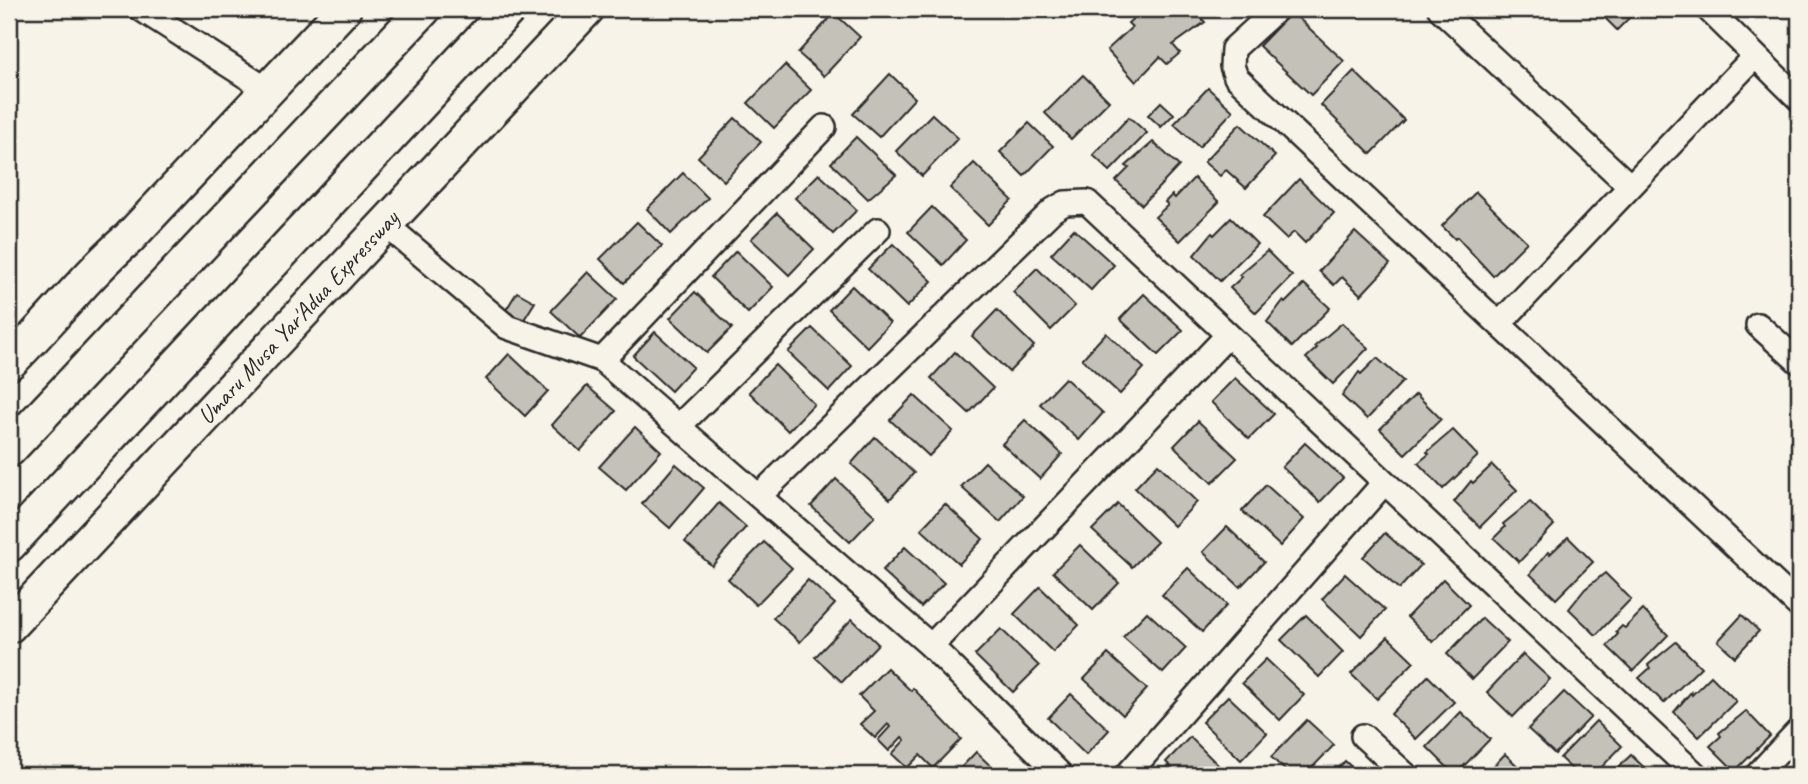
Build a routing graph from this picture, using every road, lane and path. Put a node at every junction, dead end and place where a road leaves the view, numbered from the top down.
1 (141, 9) edge
2 (344, 9) edge
3 (424, 9) edge
4 (509, 9) edge
5 (587, 9) edge
6 (1278, 9) edge
7 (1440, 9) edge
8 (1708, 9) edge
9 (1755, 56) junction
10 (266, 89) junction
11 (1799, 99) edge
12 (824, 127) dead end
13 (1630, 186) junction
14 (385, 224) junction
15 (877, 230) dead end
16 (1500, 323) junction
17 (1758, 325) dead end
18 (1227, 335) junction
19 (602, 360) junction
20 (1799, 362) edge
21 (9, 363) edge
22 (679, 426) junction
23 (9, 450) edge
24 (1384, 483) junction
25 (760, 495) junction
26 (9, 545) edge
27 (1799, 607) edge
28 (9, 626) edge
29 (931, 646) junction
30 (1799, 730) edge
31 (1363, 736) dead end
32 (1061, 775) edge
33 (1127, 775) edge
34 (1406, 775) edge
35 (1696, 775) edge
36 (1757, 775) edge

1 - 10 street
2 - 10 highway
3 - 23 highway
4 - 26 highway
5 - 14 highway, Umaru Musa Yar'Adua Expressway
6 - 16 street
7 - 13 street
8 - 9 street
9 - 11 street
9 - 13 street
10 - 21 highway
12 - 19 street
13 - 16 street
14 - 19 street
14 - 28 highway, Umaru Musa Yar'Adua Expressway
15 - 22 street
16 - 27 street
17 - 20 street
18 - 24 street
18 - 25 street
18 - 29 street
19 - 22 street
22 - 25 street
24 - 33 street
24 - 35 street
25 - 29 street
29 - 32 street
30 - 36 street
31 - 34 street

